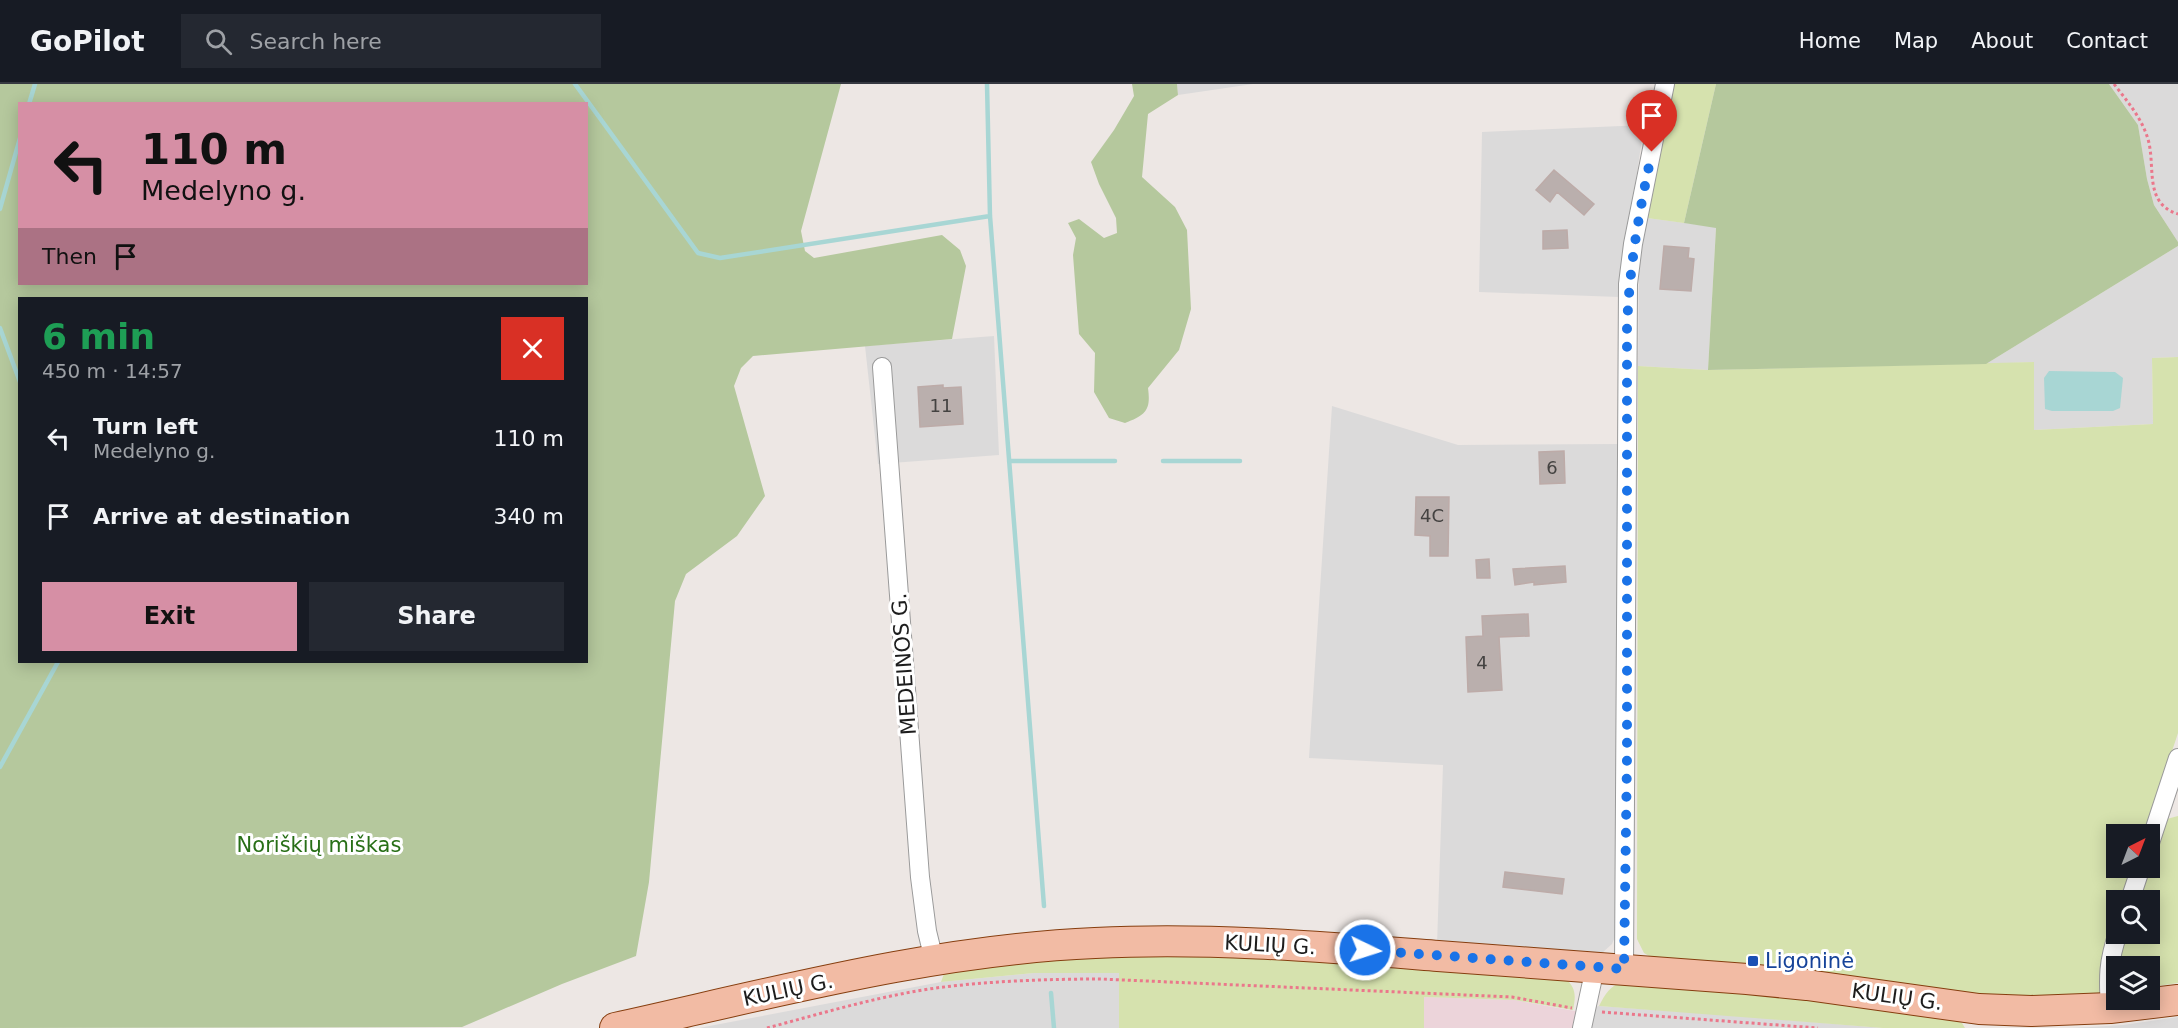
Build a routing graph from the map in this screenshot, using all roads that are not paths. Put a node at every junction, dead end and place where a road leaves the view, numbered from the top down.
1 (1665, 84) edge
2 (882, 367) dead end
3 (2178, 758) edge
4 (2178, 809) edge
5 (2160, 814) junction
6 (2157, 824) edge
7 (934, 960) junction
8 (1595, 968) junction
9 (1624, 969) junction
10 (2178, 1000) edge
11 (2160, 1002) edge
12 (2106, 1008) edge
13 (1977, 1018) edge
14 (1585, 1019) edge
15 (615, 1028) edge

1 - 9 street
2 - 7 street, MEDEINOS G.
3 - 5 street
4 - 5 street
5 - 6 street
7 - 8 main road, KULIŲ G.
7 - 15 main road, KULIŲ G.
8 - 9 main road, KULIŲ G.
8 - 14 street
9 - 13 main road, KULIŲ G.
10 - 11 main road, KULIŲ G.
12 - 13 main road, KULIŲ G.

